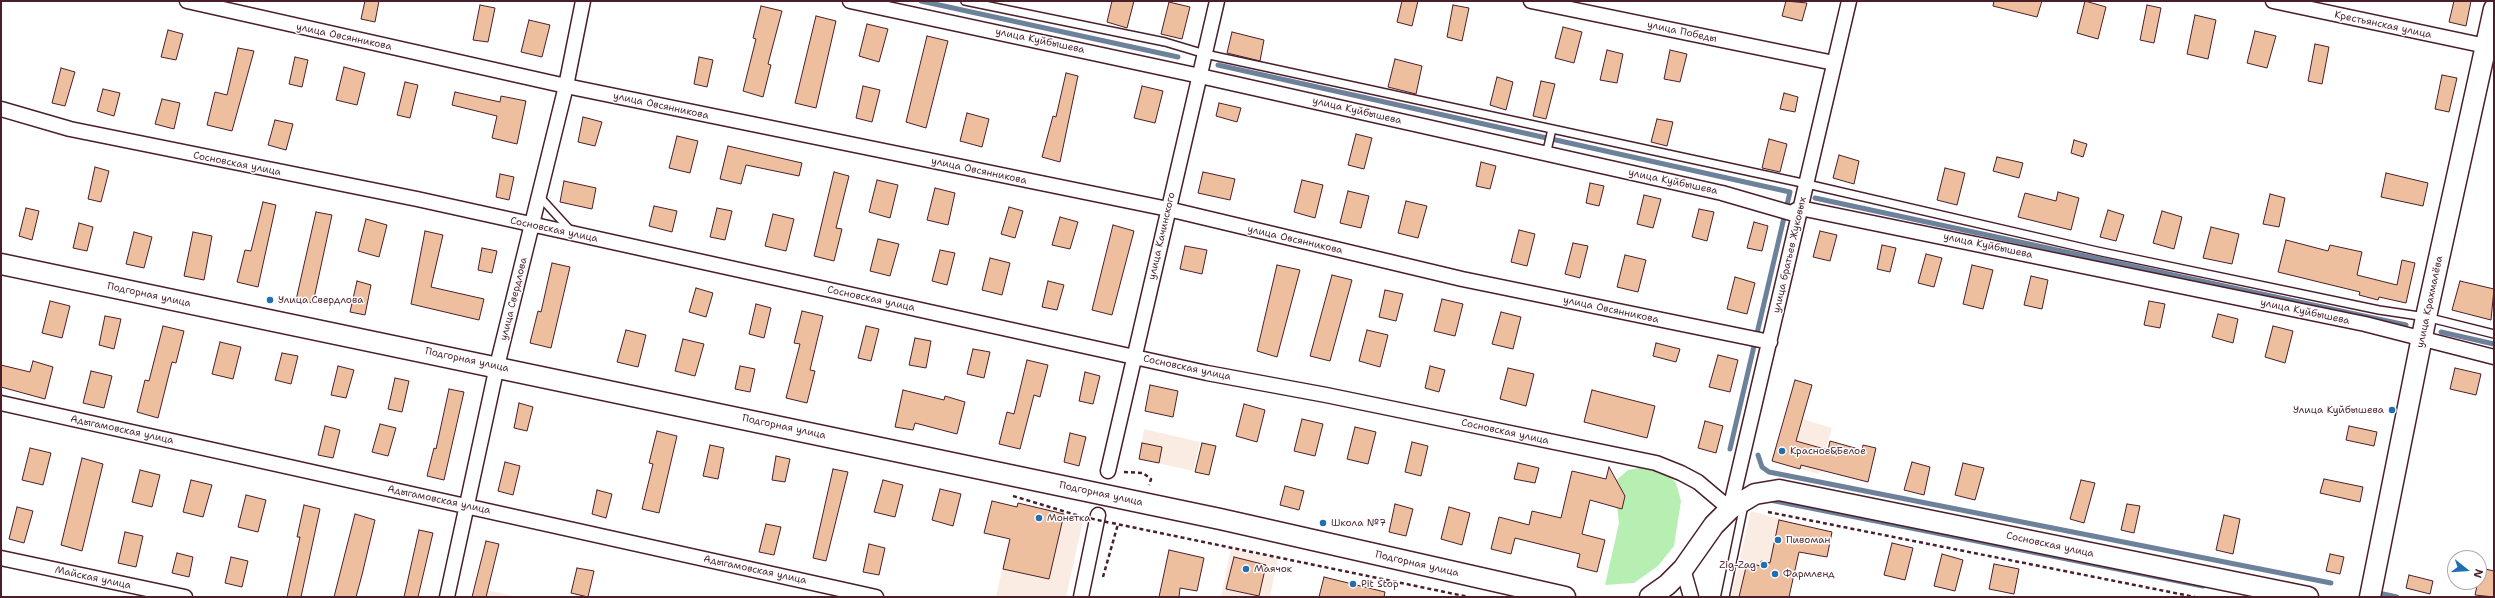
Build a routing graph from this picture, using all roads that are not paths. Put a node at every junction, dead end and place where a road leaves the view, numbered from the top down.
1 (187, 1) edge
2 (583, 1) edge
3 (850, 1) edge
4 (965, 1) edge
5 (1217, 1) edge
6 (1531, 1) edge
7 (1849, 1) edge
8 (2273, 1) edge
9 (2494, 9) edge
10 (2490, 47) edge
11 (1205, 54) junction
12 (1834, 63) junction
13 (1200, 76) junction
14 (566, 86) junction
15 (1, 109) edge
16 (1552, 129) junction
17 (1546, 154) junction
18 (1807, 184) junction
19 (539, 196) junction
20 (1800, 208) junction
21 (1168, 209) junction
22 (531, 226) junction
23 (575, 235) junction
24 (1, 264) edge
25 (2426, 317) junction
26 (2494, 334) edge
27 (2422, 339) junction
28 (1770, 342) junction
29 (1134, 356) junction
30 (2494, 357) edge
31 (497, 366) junction
32 (1, 403) edge
33 (1108, 471) dead end
34 (1740, 505) junction
35 (466, 506) junction
36 (1091, 516) road end
37 (1, 558) edge
38 (1683, 569) junction
39 (185, 597) edge
40 (447, 597) edge
41 (876, 597) edge
42 (1081, 597) edge
43 (1565, 597) edge
44 (1650, 597) edge
45 (1692, 597) edge
46 (1725, 597) edge
47 (2308, 597) edge
48 (2370, 597) edge

1 - 14 street, улица Овсянникова
2 - 14 street, улица Свердлова
3 - 13 street, улица Куйбышева
4 - 11 lane
5 - 11 street, улица Качинского
6 - 12 street, улица Победы
7 - 12 street, улица братьев Жуковых
8 - 10 street, Крестьянская улица
9 - 10 street, улица Крахмалёва
10 - 25 street, улица Крахмалёва
11 - 13 street, улица Качинского
11 - 16 lane
12 - 18 street, улица братьев Жуковых
13 - 17 street, улица Куйбышева
13 - 21 street, улица Качинского
14 - 19 street, улица Свердлова
14 - 21 street, улица Овсянникова
15 - 22 street, Сосновская улица
16 - 17 lane
16 - 18 lane
17 - 20 street, улица Куйбышева
18 - 20 street, улица братьев Жуковых
18 - 25 lane
19 - 22 street, улица Свердлова
19 - 23 lane
20 - 27 street, улица Куйбышева
20 - 28 street, улица братьев Жуковых
21 - 28 street, улица Овсянникова
21 - 29 street, улица Качинского
22 - 23 street, Сосновская улица
22 - 31 street, улица Свердлова
23 - 29 street, Сосновская улица
24 - 31 street, Подгорная улица
25 - 26 lane
25 - 27 street, улица Крахмалёва
27 - 30 street, улица Куйбышева
27 - 48 street, улица Крахмалёва
28 - 34 street, улица братьев Жуковых
29 - 33 street, улица Качинского
29 - 34 street, Сосновская улица
31 - 35 street, улица Свердлова
31 - 43 street, Подгорная улица
32 - 35 street, Адыгамовская улица
34 - 38 street
34 - 46 lane
34 - 47 street, Сосновская улица
35 - 40 street, улица Свердлова
35 - 41 street, Адыгамовская улица
36 - 42 street
37 - 39 street, Майская улица
38 - 44 street
38 - 45 street

